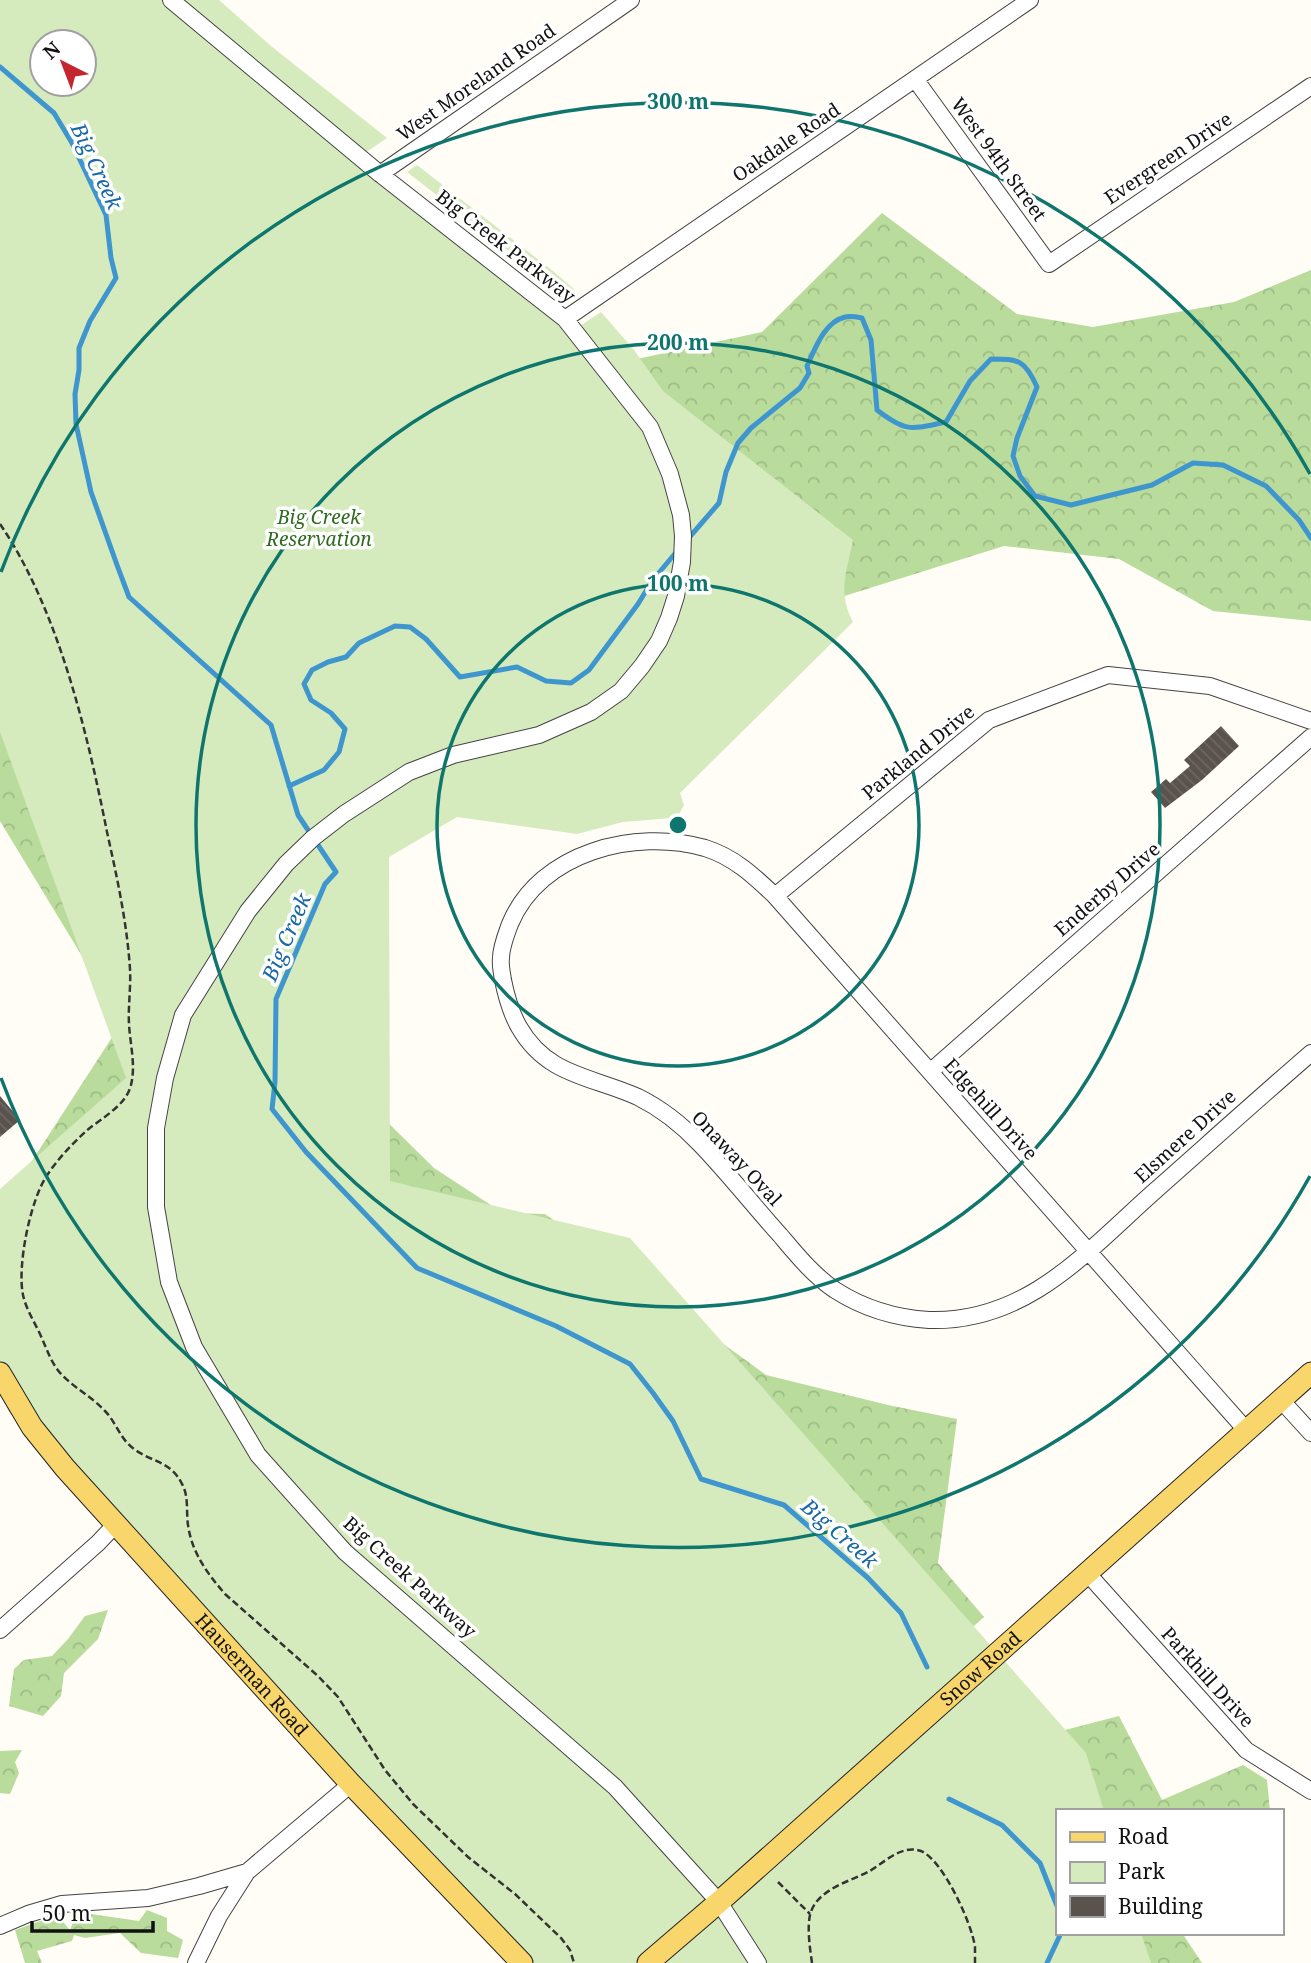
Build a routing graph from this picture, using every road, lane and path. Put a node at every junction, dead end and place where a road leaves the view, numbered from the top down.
1 (171, 0) edge
2 (631, 0) edge
3 (1031, 0) edge
4 (915, 79) junction
5 (1311, 86) edge
6 (380, 174) junction
7 (1049, 264) joint
8 (565, 319) junction
9 (1311, 721) edge
10 (1311, 737) edge
11 (684, 844) joint
12 (775, 896) junction
13 (1311, 1053) edge
14 (930, 1072) junction
15 (1088, 1251) junction
16 (1311, 1373) edge
17 (2, 1382) edge
18 (1281, 1400) junction
19 (1247, 1431) junction
20 (1311, 1433) edge
21 (116, 1524) junction
22 (1087, 1574) junction
23 (0, 1630) edge
24 (351, 1784) junction
25 (1311, 1791) edge
26 (247, 1872) junction
27 (778, 1882) dead end
28 (719, 1902) junction
29 (810, 1914) junction
30 (0, 1926) edge
31 (196, 1963) edge
32 (522, 1963) edge
33 (648, 1963) edge
34 (758, 1963) edge
35 (812, 1963) edge
36 (975, 1963) edge

1 - 6 street, Big Creek Parkway
2 - 6 street, West Moreland Road
3 - 4 street, Oakdale Road
4 - 7 street, West 94th Street
4 - 8 street, Oakdale Road
5 - 7 street, Evergreen Drive
6 - 8 street, Big Creek Parkway
8 - 28 street, Big Creek Parkway
9 - 12 street, Parkland Drive
10 - 14 street, Enderby Drive
11 - 12 street, Edgehill Drive
11 - 15 street, Onaway Oval
12 - 14 street, Edgehill Drive
13 - 15 street, Elsmere Drive
14 - 15 street, Edgehill Drive
15 - 19 street, Edgehill Drive
16 - 18 main road, Snow Road
17 - 21 main road, Hauserman Road
18 - 19 main road, Snow Road
18 - 20 street
19 - 22 main road, Snow Road
21 - 23 street
21 - 24 main road, Hauserman Road
22 - 25 street, Parkhill Drive
22 - 28 main road, Snow Road
24 - 26 street
24 - 32 main road, Hauserman Road
26 - 30 street
26 - 31 street
27 - 29 path
28 - 33 main road, Snow Road
28 - 34 street, Big Creek Parkway
29 - 35 path
29 - 36 path

